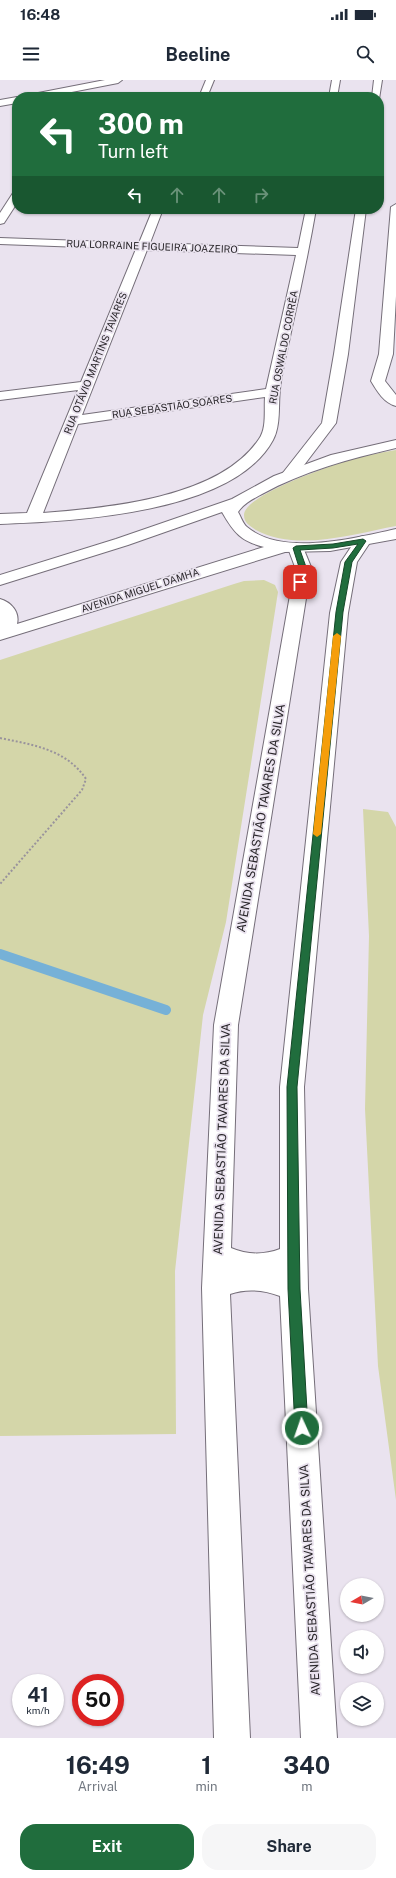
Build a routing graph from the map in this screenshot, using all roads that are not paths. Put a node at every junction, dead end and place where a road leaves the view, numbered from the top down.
1 (112, 80) edge
2 (210, 80) edge
3 (336, 80) edge
4 (378, 80) edge
5 (87, 86) junction
6 (58, 92) edge
7 (83, 92) edge
8 (205, 92) edge
9 (334, 92) edge
10 (377, 92) edge
11 (12, 101) edge
12 (0, 104) edge
13 (12, 203) edge
14 (396, 207) edge
15 (156, 214) edge
16 (310, 214) edge
17 (360, 214) edge
18 (0, 221) edge
19 (395, 238) edge
20 (0, 242) edge
21 (143, 246) junction
22 (303, 252) junction
23 (394, 268) edge
24 (86, 385) junction
25 (273, 392) junction
26 (0, 396) edge
27 (396, 402) edge
28 (72, 421) junction
29 (396, 444) edge
30 (290, 474) junction
31 (237, 502) junction
32 (0, 518) edge
33 (33, 518) junction
34 (396, 534) edge
35 (363, 541) junction
36 (288, 548) junction
37 (0, 580) edge
38 (0, 604) edge
39 (2, 634) edge
40 (217, 1254) junction
41 (293, 1255) junction
42 (216, 1288) junction
43 (294, 1289) junction
44 (232, 1738) edge
45 (319, 1738) edge

1 - 5 main road
2 - 8 main road
3 - 9 main road
4 - 10 main road
5 - 6 main road
5 - 7 main road
11 - 12 main road
13 - 18 main road
14 - 19 main road
15 - 21 main road, RUA OTÁVIO MARTINS TAVARES
16 - 22 main road, RUA OSWALDO CORRÊA
17 - 30 main road
19 - 23 main road
20 - 21 main road, RUA LORRAINE FIGUEIRA JOAZEIRO
21 - 22 main road, RUA LORRAINE FIGUEIRA JOAZEIRO
21 - 24 main road, RUA OTÁVIO MARTINS TAVARES
22 - 25 main road, RUA OSWALDO CORRÊA
23 - 27 main road
24 - 26 main road
24 - 28 main road, RUA OTÁVIO MARTINS TAVARES
25 - 28 main road, RUA SEBASTIÃO SOARES
25 - 33 main road, RUA OSWALDO CORRÊA
28 - 33 main road, RUA OTÁVIO MARTINS TAVARES
29 - 30 main road
30 - 31 main road
31 - 36 main road
31 - 37 main road
32 - 33 main road, RUA OSWALDO CORRÊA
34 - 35 main road
35 - 36 main road
35 - 41 main road, AVENIDA SEBASTIÃO TAVARES DA SILVA
36 - 39 main road, AVENIDA MIGUEL DAMHA
36 - 40 main road, AVENIDA SEBASTIÃO TAVARES DA SILVA
38 - 39 main road
40 - 41 main road
40 - 42 main road, AVENIDA SEBASTIÃO TAVARES DA SILVA
41 - 43 main road, AVENIDA SEBASTIÃO TAVARES DA SILVA
42 - 43 main road
42 - 44 main road, AVENIDA SEBASTIÃO TAVARES DA SILVA
43 - 45 main road, AVENIDA SEBASTIÃO TAVARES DA SILVA

